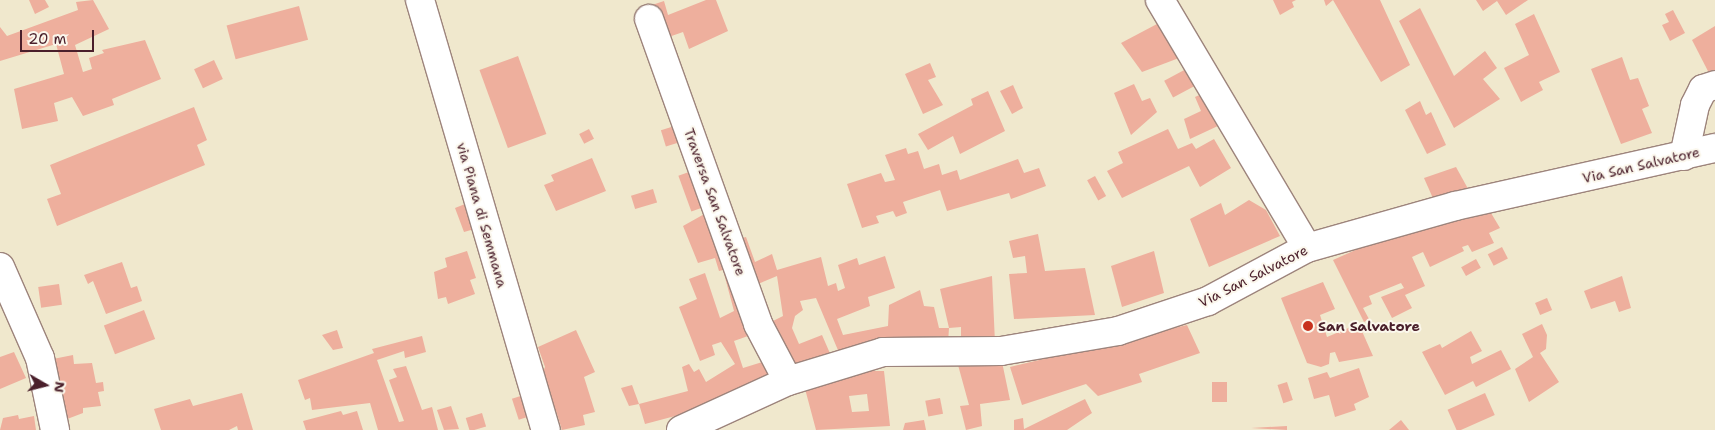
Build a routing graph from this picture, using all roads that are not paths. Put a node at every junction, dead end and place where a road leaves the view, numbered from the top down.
1 (420, 0) edge
2 (1160, 0) edge
3 (649, 19) dead end
4 (1715, 85) edge
5 (1715, 148) edge
6 (1684, 156) junction
7 (1307, 248) junction
8 (0, 267) edge
9 (788, 381) junction
10 (55, 430) edge
11 (546, 430) edge
12 (681, 430) edge

1 - 11 street, via Piana di Semmana
2 - 7 street
3 - 9 street, Traversa San Salvatore
4 - 6 street
5 - 6 street, Via San Salvatore
6 - 7 street, Via San Salvatore
7 - 9 street, Via San Salvatore
8 - 10 street
9 - 12 street, Via San Salvatore

